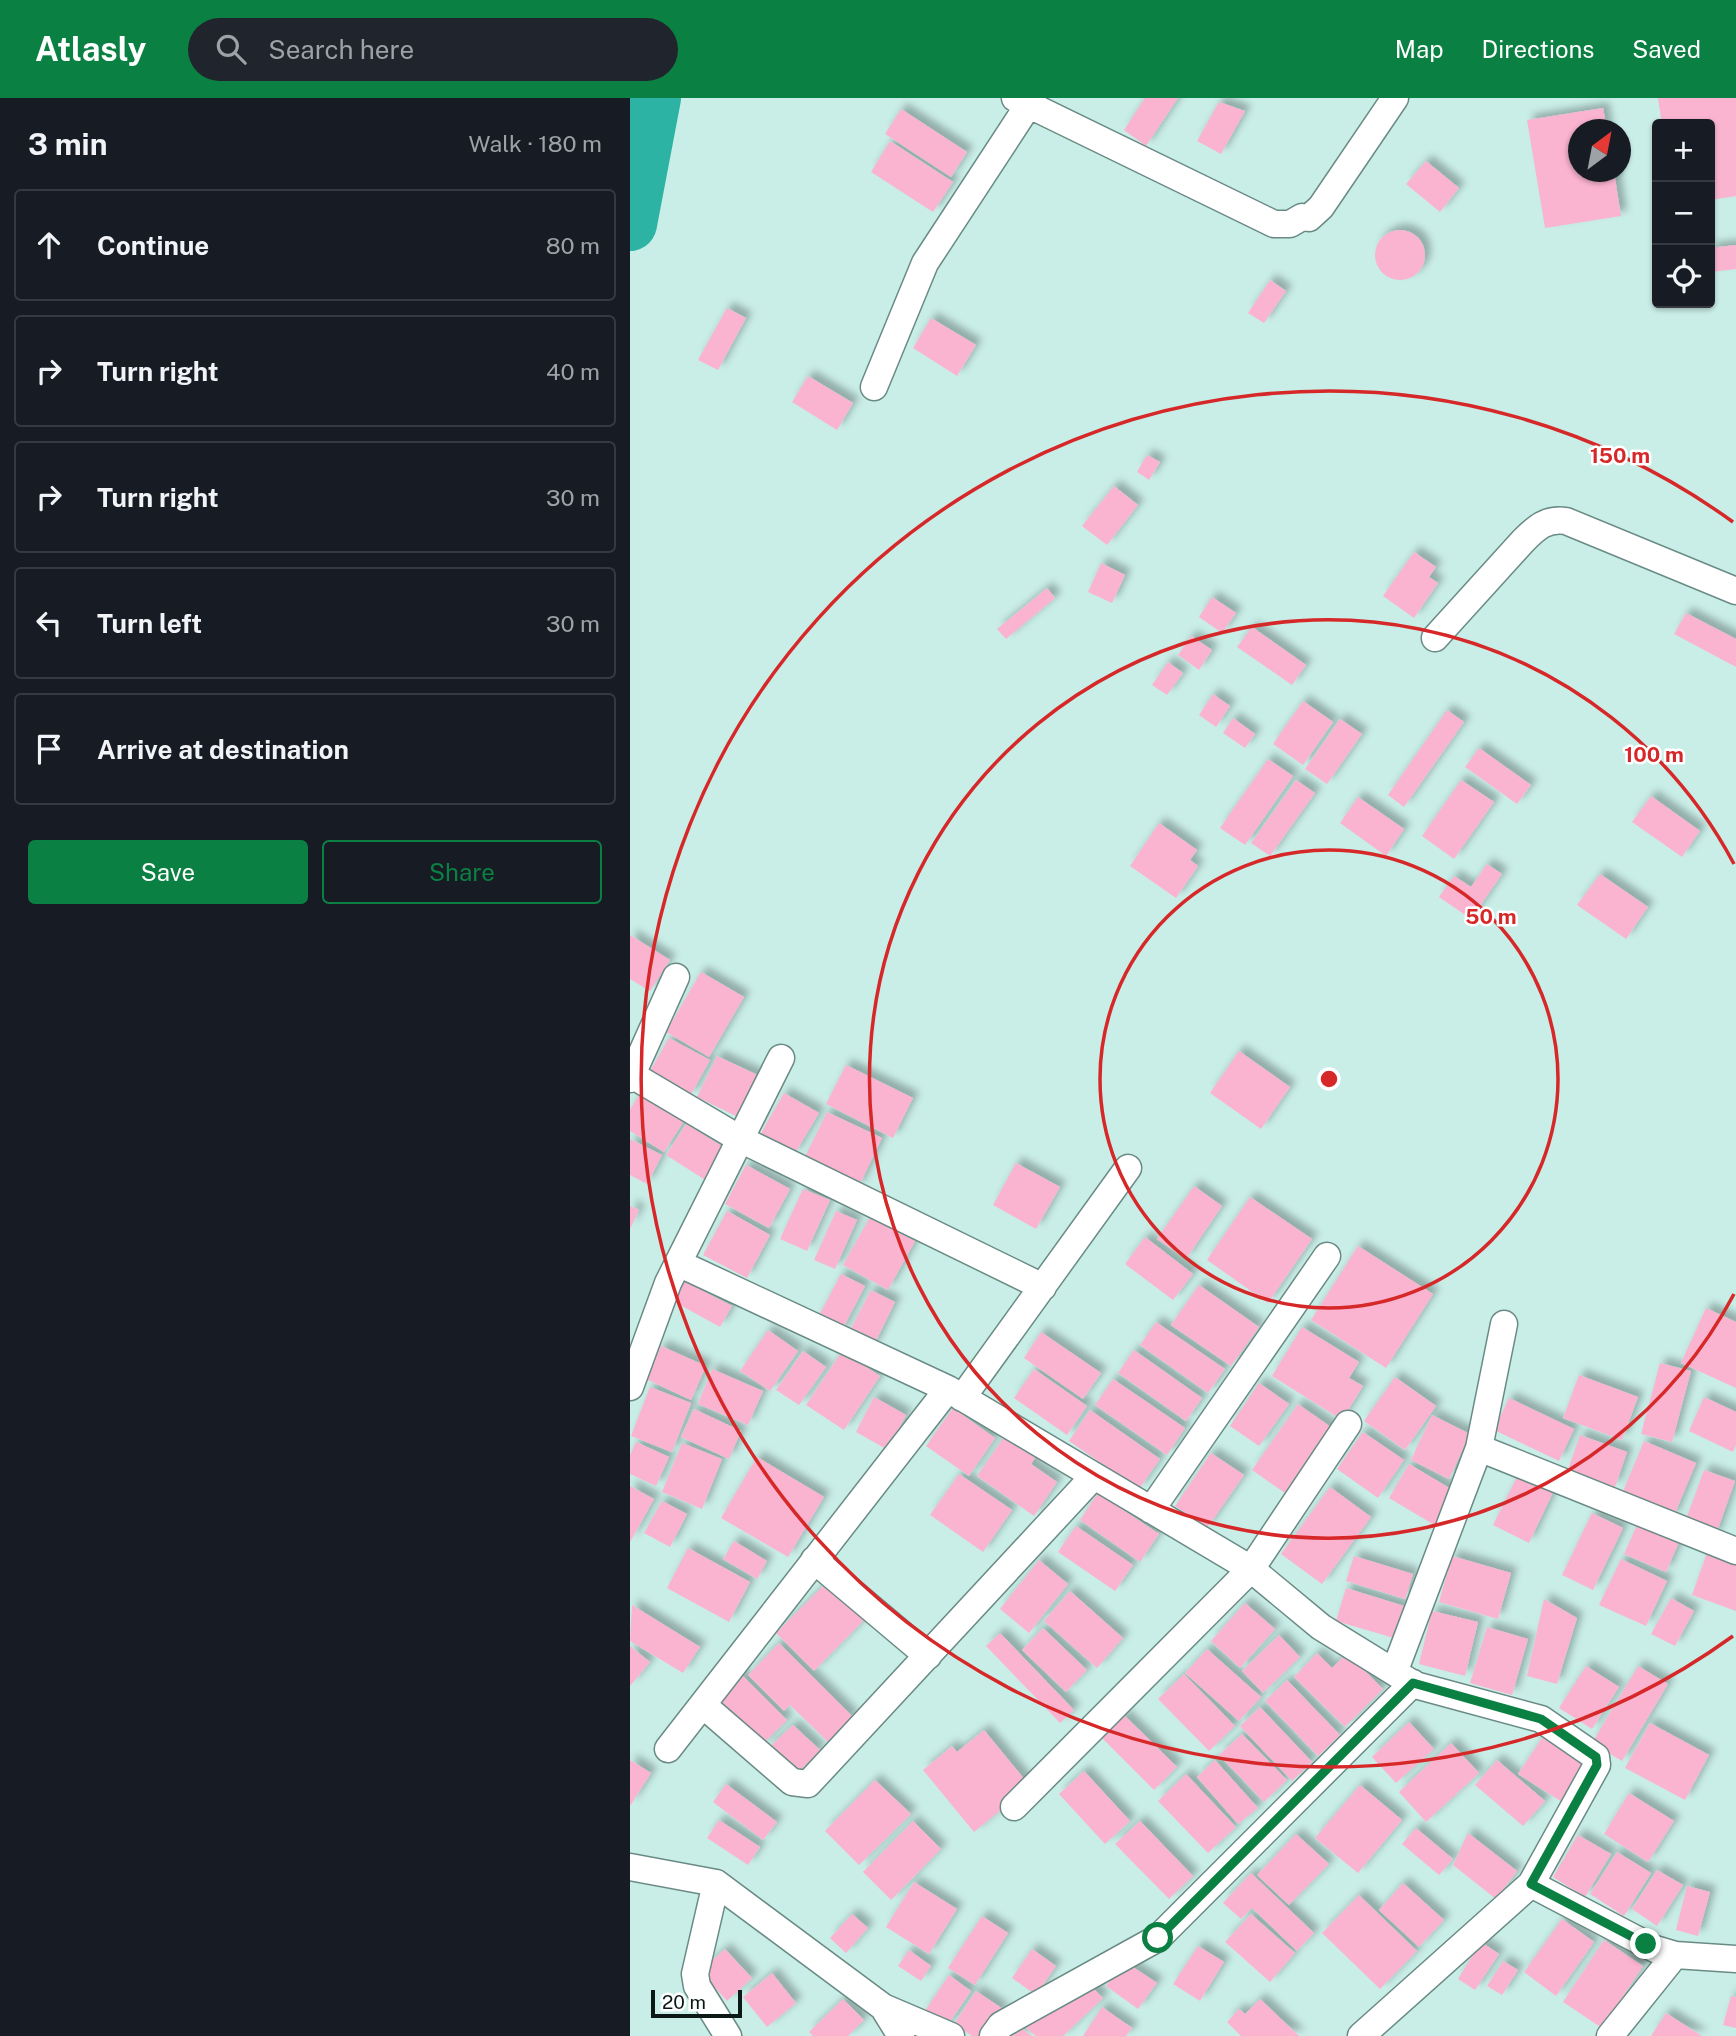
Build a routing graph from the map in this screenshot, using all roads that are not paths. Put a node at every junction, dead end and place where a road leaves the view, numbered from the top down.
1 (1395, 98) edge
2 (1025, 101) edge
3 (874, 387) dead end
4 (1736, 591) edge
5 (1435, 638) dead end
6 (676, 977) dead end
7 (781, 1058) dead end
8 (631, 1077) edge
9 (740, 1139) junction
10 (1128, 1168) dead end
11 (1327, 1256) dead end
12 (678, 1263) junction
13 (1043, 1287) junction
14 (1504, 1324) dead end
15 (630, 1387) edge
16 (955, 1393) junction
17 (1348, 1424) dead end
18 (1479, 1448) junction
19 (1094, 1476) junction
20 (1151, 1510) junction
21 (1736, 1551) edge
22 (814, 1560) junction
23 (1251, 1569) junction
24 (928, 1656) junction
25 (1404, 1677) junction
26 (703, 1705) junction
27 (668, 1749) dead end
28 (1014, 1807) dead end
29 (630, 1867) edge
30 (716, 1883) junction
31 (1531, 1884) junction
32 (1675, 1955) junction
33 (1736, 1959) edge
34 (883, 2007) junction
35 (728, 2036) edge
36 (901, 2036) edge
37 (951, 2036) edge
38 (993, 2036) edge
39 (1361, 2036) edge
40 (1610, 2036) edge

1 - 2 street
2 - 3 street
4 - 5 street
6 - 8 street
7 - 9 street
8 - 9 street
9 - 12 street
9 - 13 street
10 - 13 street
11 - 20 street
12 - 15 street
12 - 16 street
13 - 16 street
14 - 18 street
16 - 19 street
16 - 22 street
17 - 23 street
18 - 21 street
18 - 25 street
19 - 20 street
19 - 24 street
20 - 23 street
22 - 24 street
22 - 26 street
23 - 25 street
23 - 28 street
24 - 26 street
25 - 31 street
25 - 38 street
26 - 27 street
29 - 30 street
30 - 34 street
30 - 35 street
31 - 32 street
31 - 39 street
32 - 33 street
32 - 40 street
34 - 36 street
34 - 37 street

